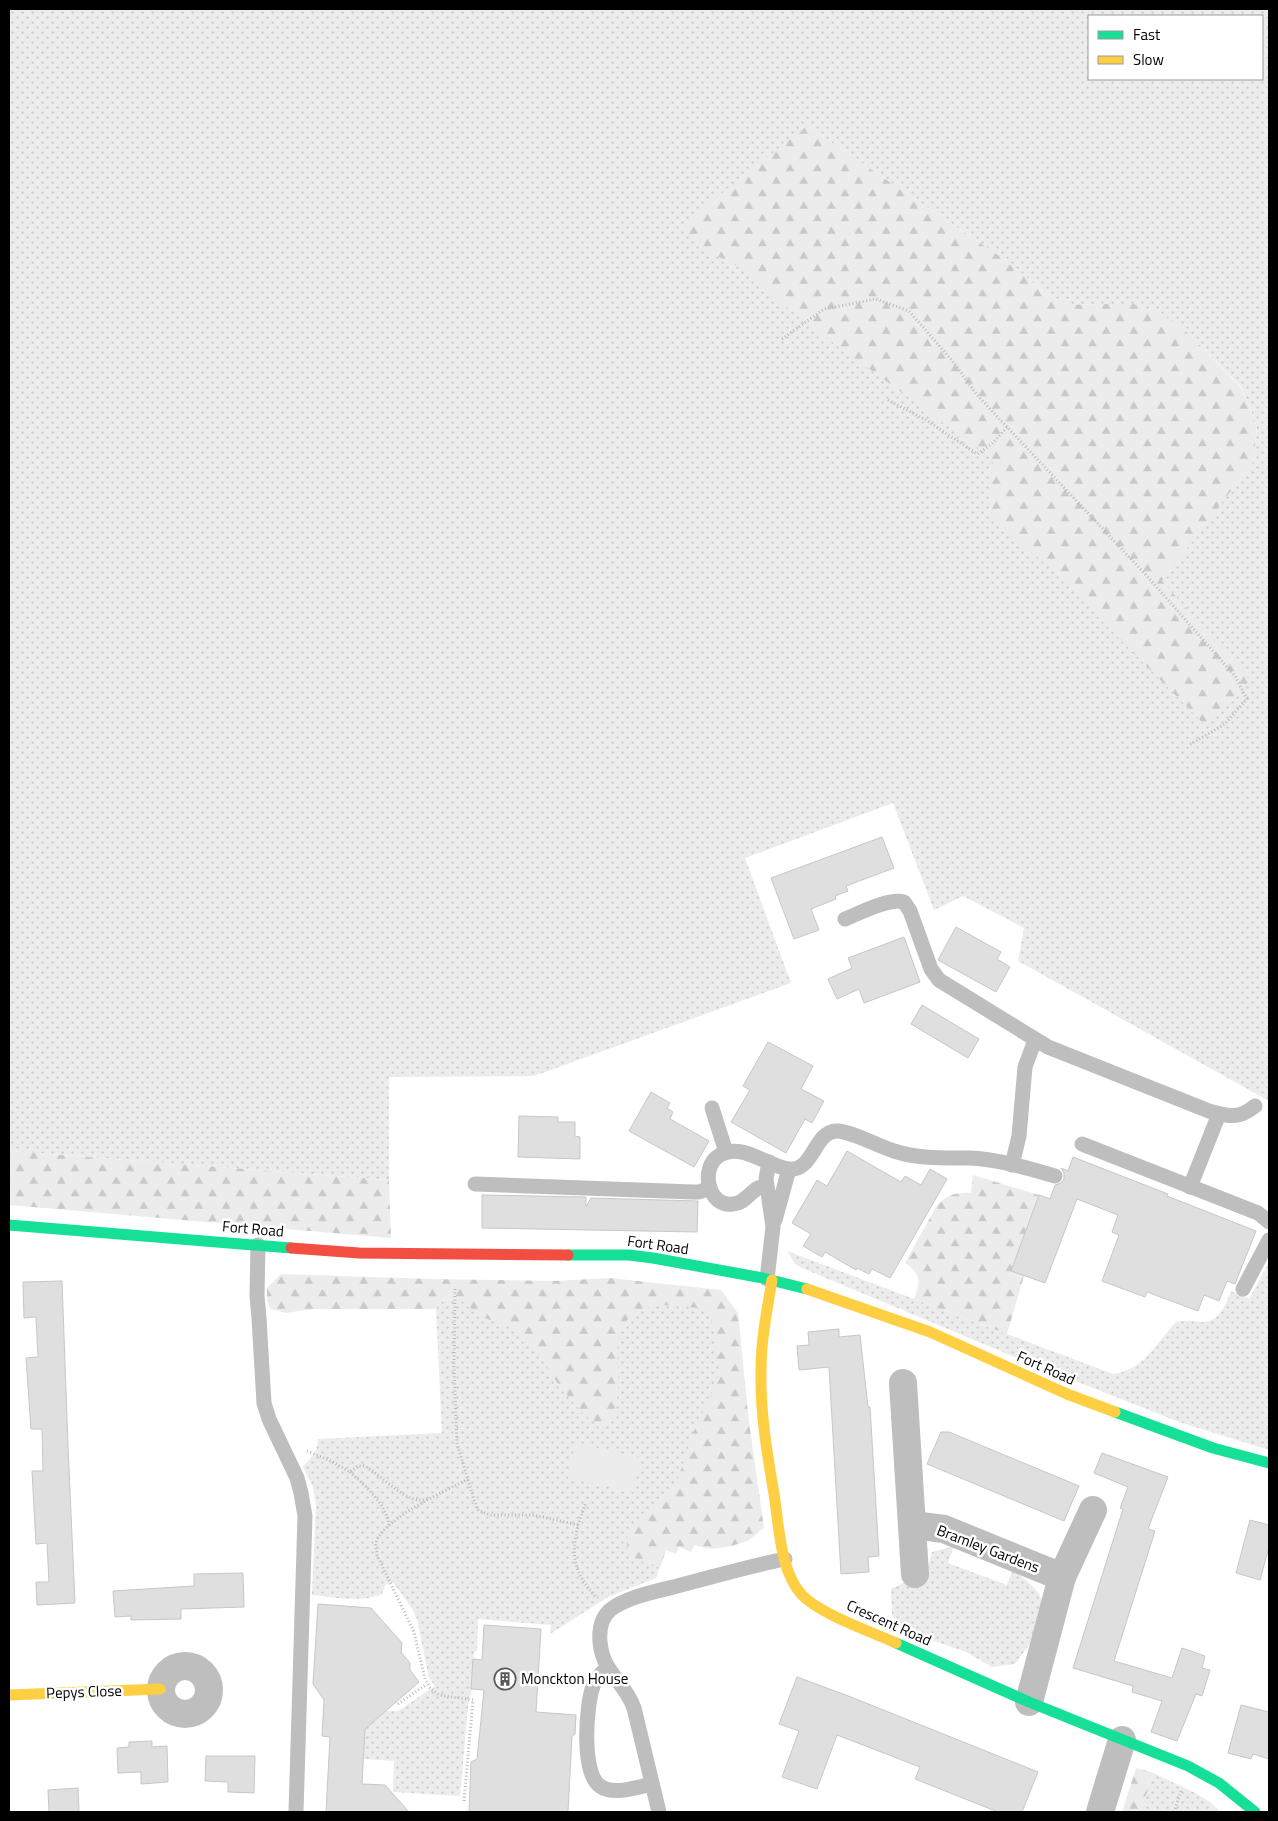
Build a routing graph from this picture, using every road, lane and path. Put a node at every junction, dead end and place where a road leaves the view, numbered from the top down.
1 (782, 339) dead end
2 (888, 400) dead end
3 (1008, 427) junction
4 (1190, 745) dead end
5 (845, 919) dead end
6 (1035, 1040) junction
7 (1255, 1106) dead end
8 (712, 1108) dead end
9 (1220, 1114) junction
10 (1082, 1144) dead end
11 (726, 1152) junction
12 (769, 1162) junction
13 (1012, 1165) junction
14 (789, 1169) junction
15 (1054, 1176) dead end
16 (475, 1184) dead end
17 (767, 1187) junction
18 (1190, 1187) junction
19 (710, 1188) junction
20 (1269, 1222) edge
21 (9, 1225) edge
22 (773, 1227) junction
23 (1269, 1240) edge
24 (258, 1245) junction
25 (769, 1280) junction
26 (455, 1289) dead end
27 (1243, 1289) dead end
28 (903, 1383) dead end
29 (302, 1448) dead end
30 (1269, 1464) edge
31 (350, 1472) junction
32 (468, 1479) junction
33 (435, 1497) junction
34 (586, 1502) dead end
35 (1093, 1510) dead end
36 (578, 1525) junction
37 (913, 1525) junction
38 (389, 1526) junction
39 (785, 1558) junction
40 (915, 1574) dead end
41 (1062, 1577) junction
42 (608, 1611) junction
43 (607, 1668) junction
44 (427, 1684) junction
45 (160, 1689) dead end
46 (9, 1695) edge
47 (1029, 1702) junction
48 (398, 1704) dead end
49 (1122, 1740) junction
50 (652, 1784) junction
51 (464, 1801) dead end
52 (296, 1812) edge
53 (659, 1812) edge
54 (1100, 1812) edge
55 (1255, 1812) edge

1 - 3 path
2 - 3 path
3 - 4 path
5 - 6 lane
6 - 9 lane
6 - 13 lane
7 - 9 lane
8 - 11 lane
9 - 18 lane
10 - 18 lane
11 - 12 lane
11 - 19 lane
12 - 14 lane
12 - 17 lane
13 - 14 lane
13 - 15 lane
14 - 22 lane
16 - 19 lane
17 - 19 lane
17 - 22 lane
18 - 20 lane
21 - 24 street, Fort Road
22 - 25 lane
23 - 27 lane
24 - 25 street, Fort Road
24 - 52 lane
25 - 30 street, Fort Road
25 - 39 street, Crescent Road
26 - 32 path
28 - 37 street, Bramley Gardens
29 - 31 path
31 - 33 path
31 - 38 path
32 - 33 path
32 - 36 path
33 - 38 path
34 - 36 path
35 - 41 street
36 - 42 path
37 - 40 street, Bramley Gardens
37 - 41 street, Bramley Gardens
38 - 44 path
39 - 42 lane
39 - 47 street, Crescent Road
41 - 47 street
42 - 43 lane
43 - 50 lane
43 - 50 lane
44 - 48 path
44 - 51 path
45 - 46 street, Pepys Close
47 - 49 street, Crescent Road
49 - 54 street
49 - 55 street, Crescent Road
50 - 53 lane

